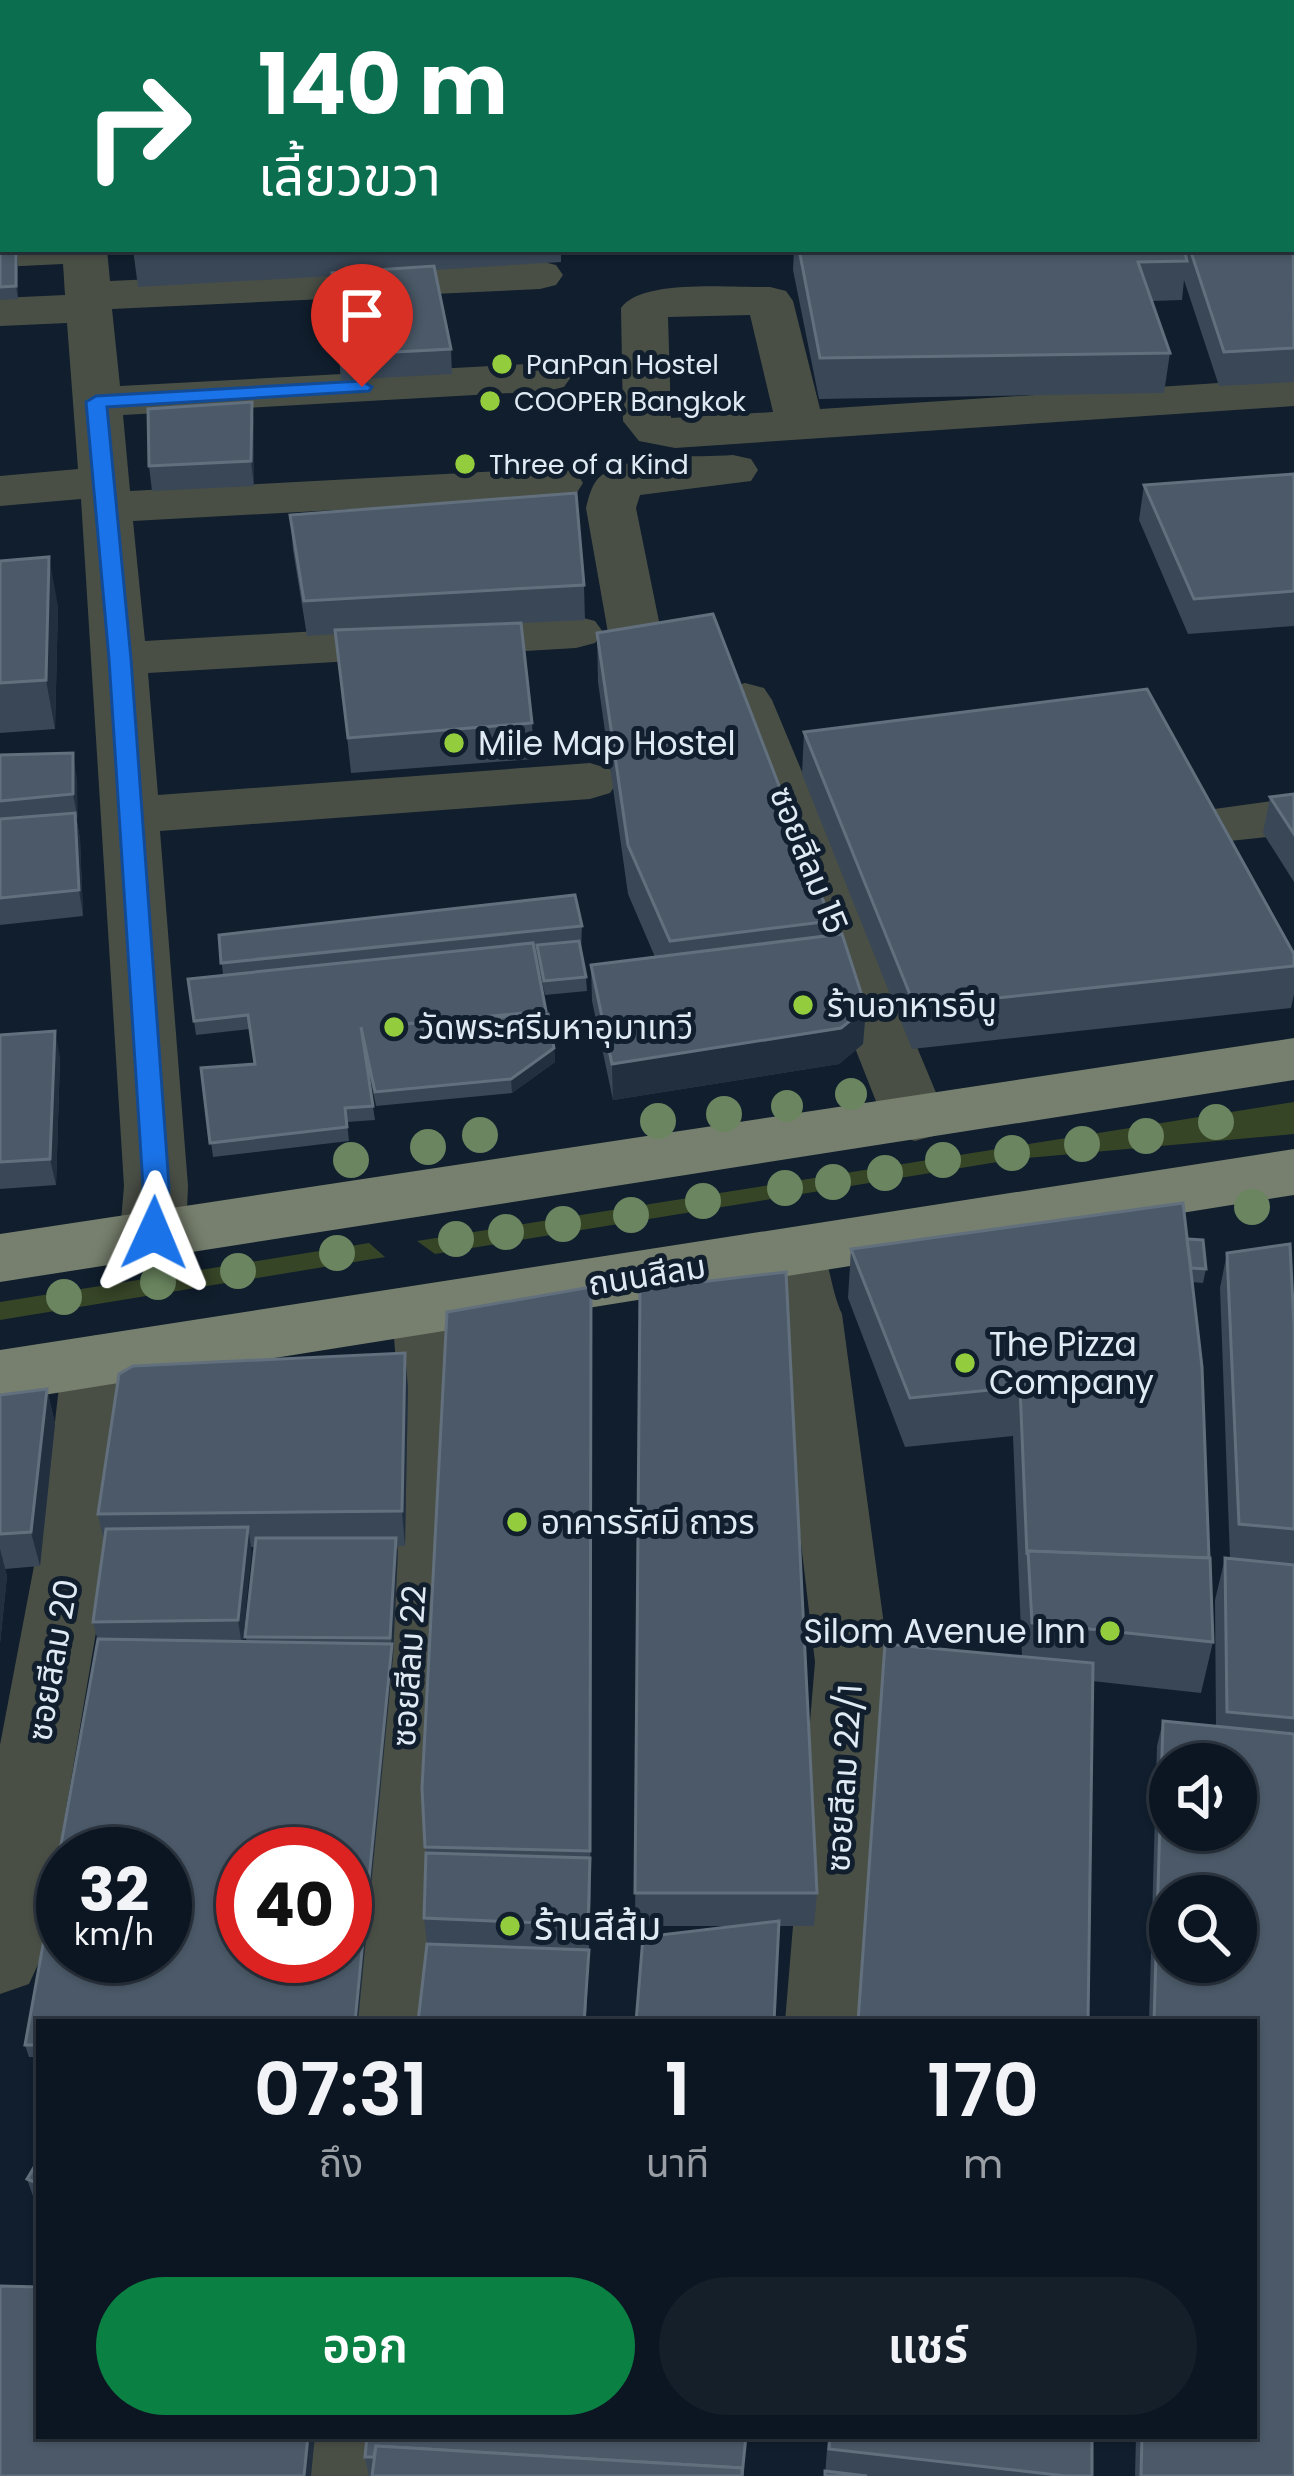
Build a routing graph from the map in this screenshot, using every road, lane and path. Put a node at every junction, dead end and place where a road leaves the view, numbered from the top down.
1 (0, 253) edge
2 (86, 275) edge
3 (540, 275) dead end
4 (0, 312) edge
5 (547, 377) dead end
6 (1294, 392) edge
7 (96, 402) junction
8 (800, 425) dead end
9 (1294, 437) edge
10 (558, 483) dead end
11 (0, 491) edge
12 (104, 495) junction
13 (576, 632) edge
14 (120, 659) junction
15 (640, 661) edge
16 (731, 666) edge
17 (590, 781) dead end
18 (129, 815) junction
19 (1294, 816) edge
20 (1252, 882) edge
21 (1294, 1059) edge
22 (915, 1119) junction
23 (1294, 1172) edge
24 (154, 1233) junction
25 (793, 1252) junction
26 (0, 1258) edge
27 (425, 1310) junction
28 (96, 1361) junction
29 (0, 1376) edge
30 (0, 1958) edge
31 (385, 2019) edge
32 (826, 2019) edge
33 (358, 2439) edge
34 (355, 2476) edge

1 - 2 street
2 - 3 street
2 - 4 street
2 - 7 street
5 - 7 street
6 - 8 street
7 - 12 street
9 - 15 street
10 - 12 street
11 - 12 street
12 - 14 street
13 - 14 street
14 - 18 street
16 - 22 street, ซอยสีลม 15
17 - 18 street
18 - 24 street
19 - 20 street
21 - 22 main road
22 - 24 main road
23 - 25 main road, ถนนสีลม
24 - 26 main road
25 - 27 main road, ถนนสีลม
25 - 32 street, ซอยสีลม 22/1
27 - 28 main road, ถนนสีลม
27 - 31 street, ซอยสีลม 22
28 - 29 main road, ถนนสีลม
28 - 30 street, ซอยสีลม 20
33 - 34 street

